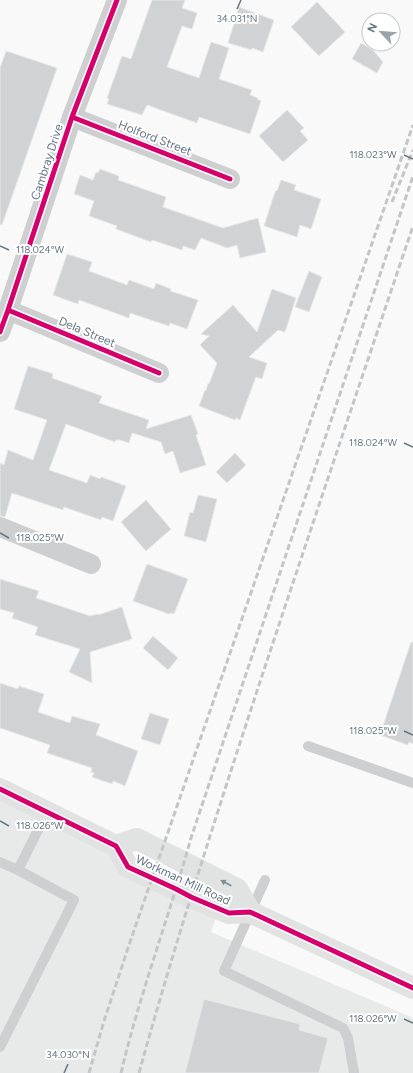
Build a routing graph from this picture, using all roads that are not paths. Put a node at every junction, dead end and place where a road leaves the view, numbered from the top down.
1 (117, 0) edge
2 (72, 117) junction
3 (230, 179) dead end
4 (8, 310) junction
5 (0, 332) edge
6 (159, 372) dead end
7 (0, 527) edge
8 (91, 564) dead end
9 (308, 746) dead end
10 (413, 784) edge
11 (0, 789) edge
12 (47, 812) junction
13 (116, 846) junction
14 (0, 862) edge
15 (18, 870) junction
16 (265, 880) dead end
17 (250, 912) junction
18 (413, 988) edge
19 (0, 1047) edge
20 (354, 1073) edge

1 - 2 street, Cambray Drive
2 - 3 street, Holford Street
2 - 4 street, Cambray Drive
4 - 5 street, Cambray Drive
4 - 6 street, Dela Street
7 - 8 street
9 - 10 lane
11 - 12 street
12 - 13 street
12 - 15 lane
13 - 17 street, Workman Mill Road
17 -> 13 street, Workman Mill Road
14 - 15 lane
15 - 19 lane
16 - 17 lane
17 - 18 street, Workman Mill Road
17 - 20 lane

